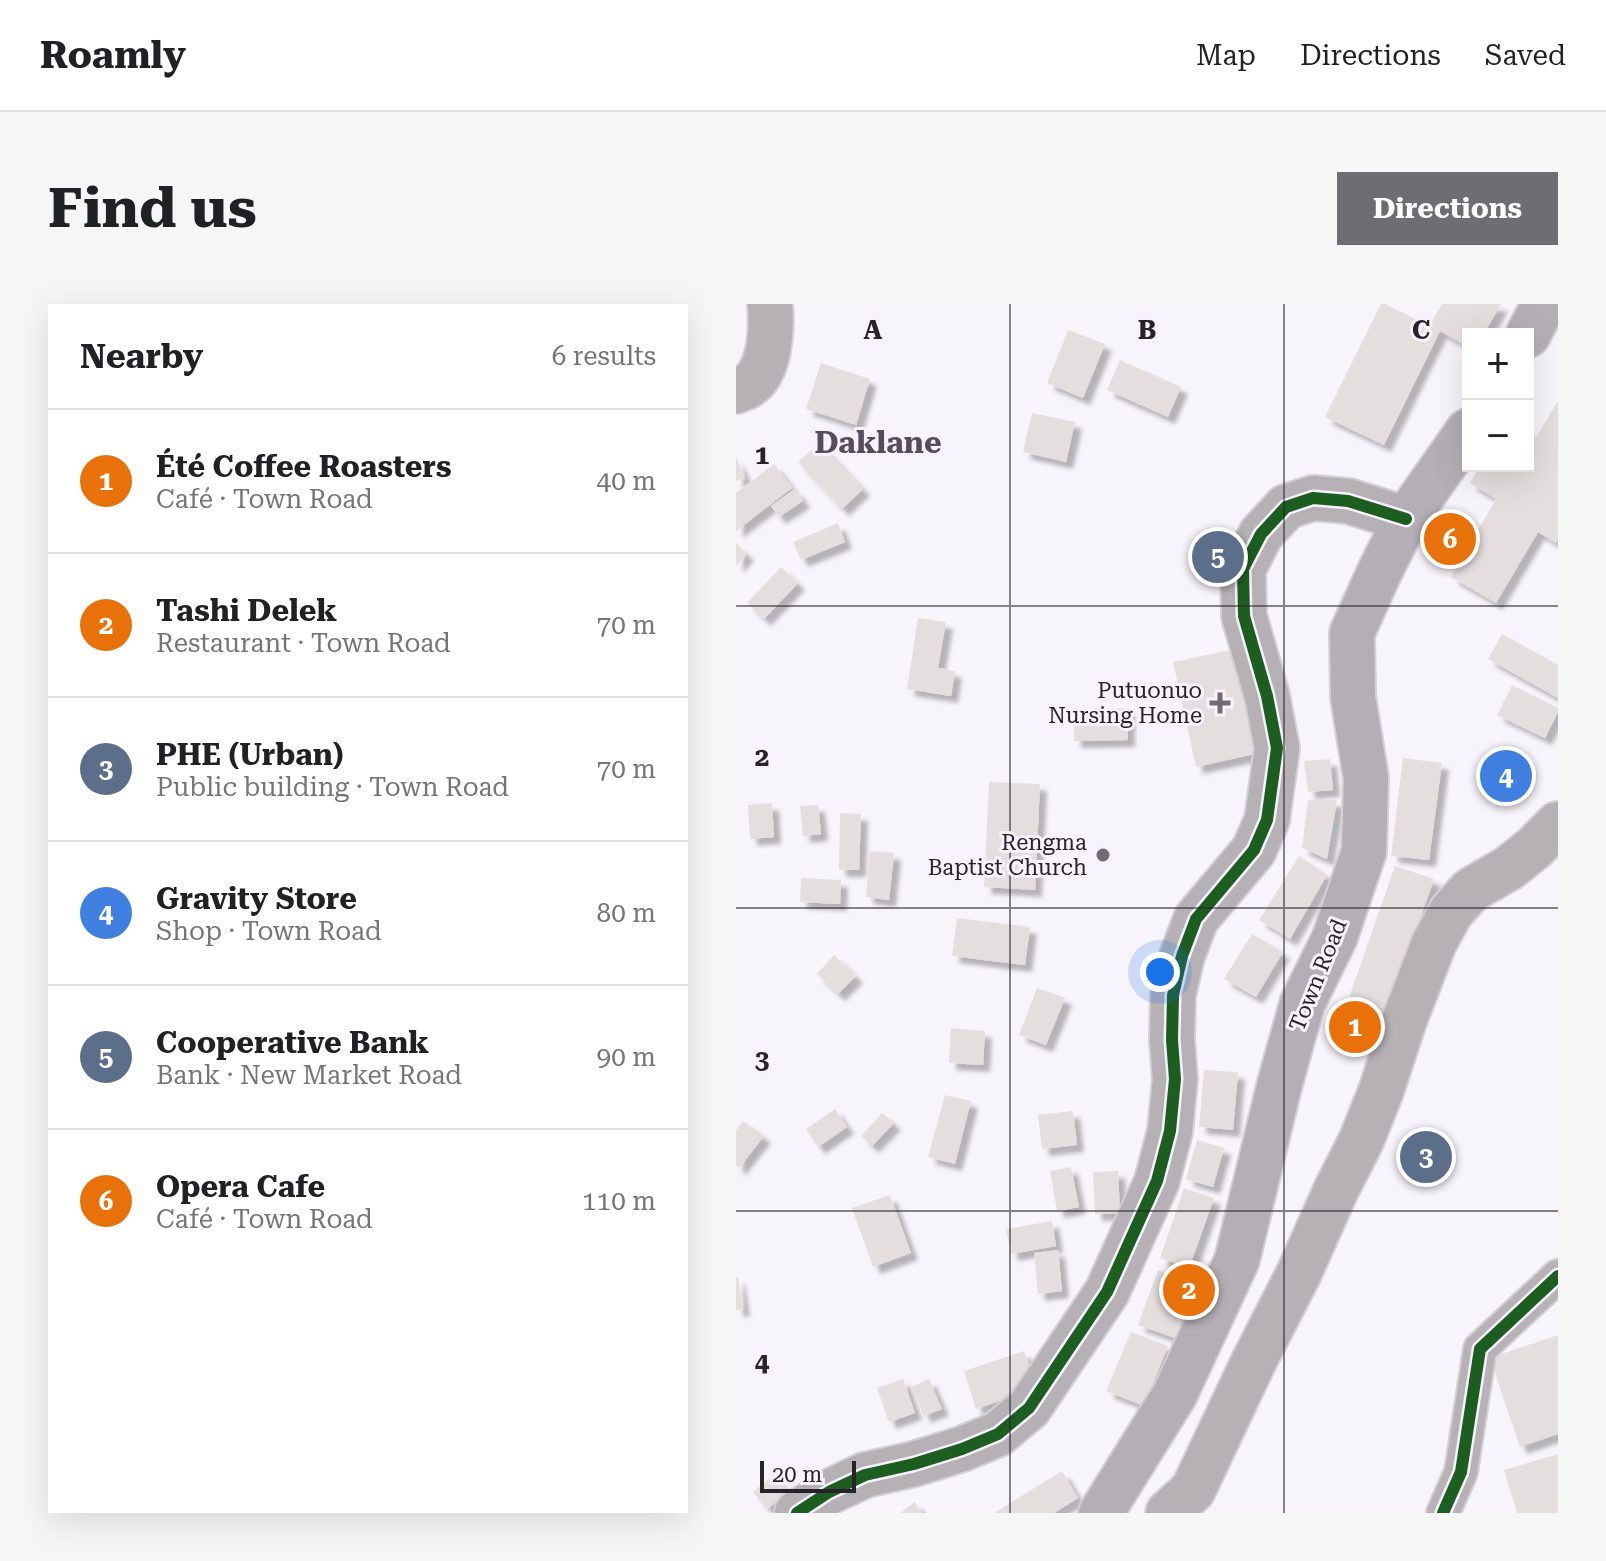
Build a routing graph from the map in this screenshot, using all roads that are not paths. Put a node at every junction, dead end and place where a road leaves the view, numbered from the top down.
1 (770, 304) edge
2 (1544, 304) edge
3 (1532, 328) edge
4 (736, 391) edge
5 (1462, 440) edge
6 (1406, 519) junction
7 (1558, 824) edge
8 (1558, 1276) edge
9 (797, 1513) edge
10 (1101, 1513) edge
11 (1168, 1513) edge
12 (1443, 1513) edge

1 - 4 street
2 - 3 highway
5 - 6 highway, Town Road
6 - 9 street
6 - 10 highway, Town Road
7 - 11 street
8 - 12 street

